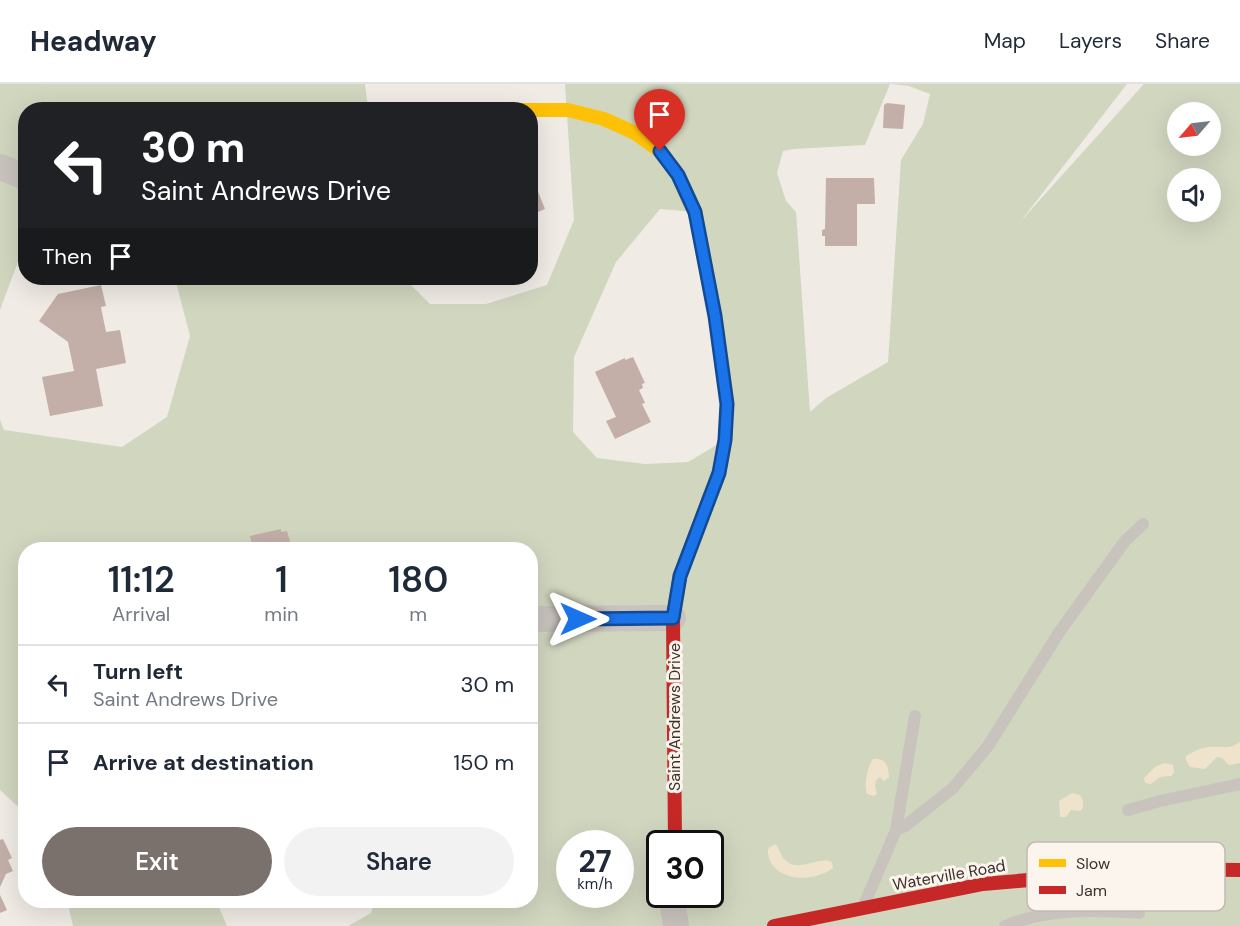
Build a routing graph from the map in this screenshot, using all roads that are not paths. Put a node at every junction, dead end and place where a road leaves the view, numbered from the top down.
1 (538, 110) edge
2 (0, 167) edge
3 (18, 174) edge
4 (1143, 524) dead end
5 (673, 618) junction
6 (538, 619) edge
7 (915, 716) dead end
8 (1240, 784) edge
9 (1128, 810) dead end
10 (674, 830) edge
11 (896, 830) junction
12 (1225, 870) edge
13 (1240, 870) edge
14 (1027, 879) edge
15 (863, 907) junction
16 (674, 908) edge
17 (1070, 911) edge
18 (1098, 911) edge
19 (1139, 913) dead end
20 (676, 926) edge
21 (774, 926) edge
22 (856, 926) edge
23 (1005, 926) edge

1 - 5 main road, Saint Andrews Drive
2 - 3 street
4 - 11 lane
5 - 6 street
5 - 10 main road, Saint Andrews Drive
7 - 11 lane
8 - 9 lane
11 - 15 lane
12 - 13 main road, Waterville Road
14 - 15 main road, Waterville Road
15 - 21 main road, Waterville Road
15 - 22 lane
16 - 20 street
17 - 23 lane
18 - 19 lane

